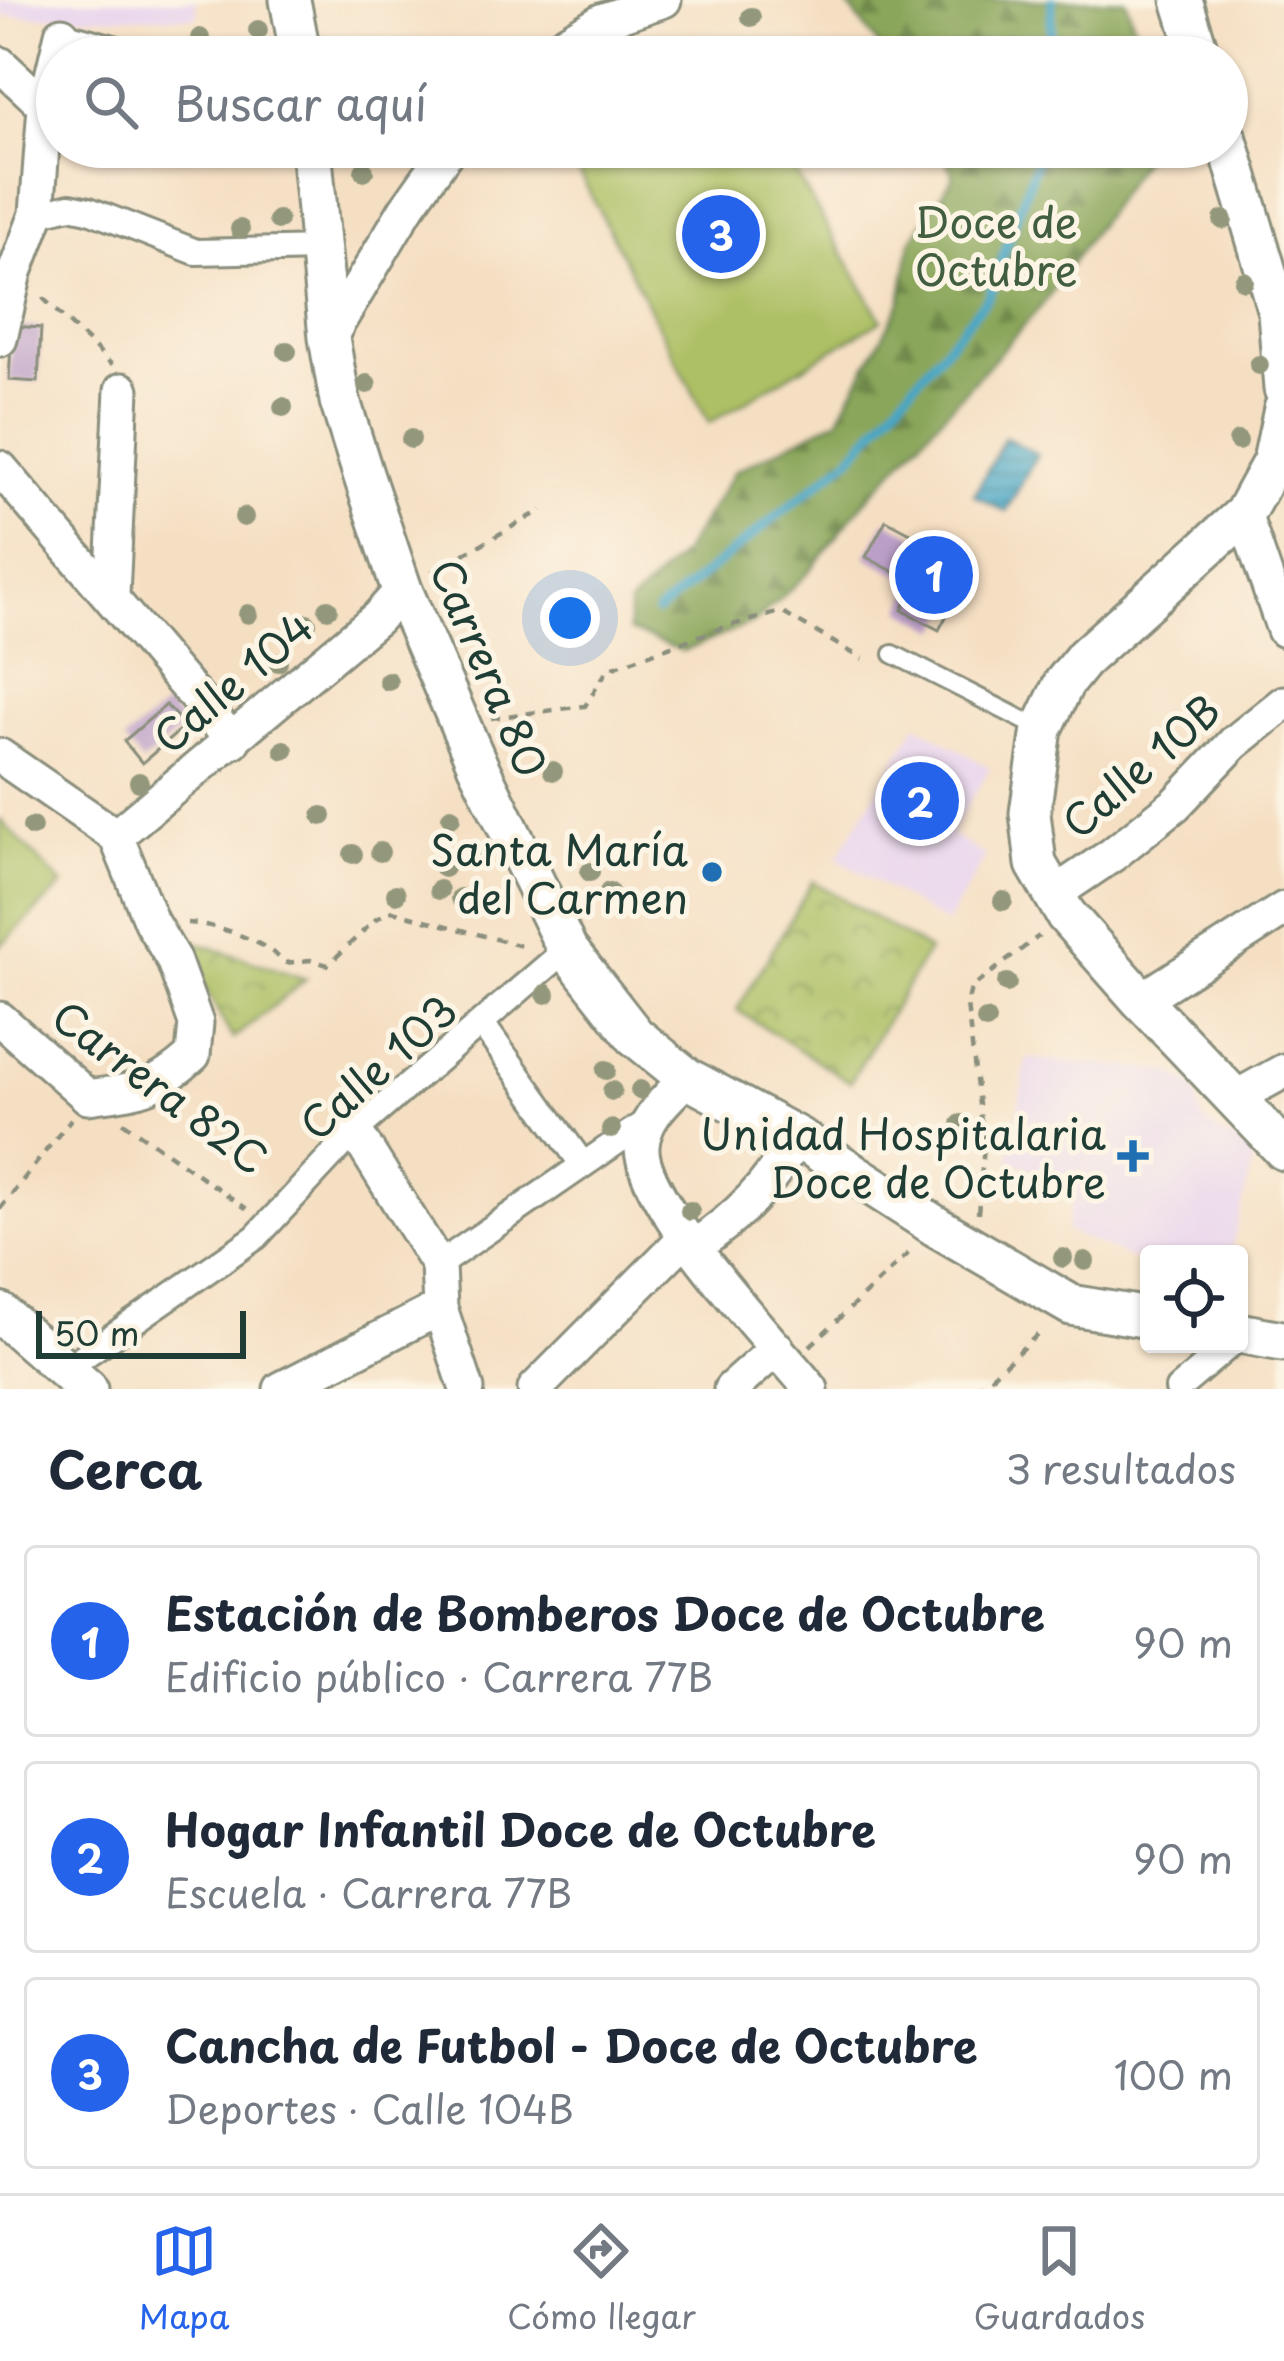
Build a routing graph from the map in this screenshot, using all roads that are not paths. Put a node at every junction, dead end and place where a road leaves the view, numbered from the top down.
1 (664, 0) edge
2 (1182, 0) edge
3 (294, 2) edge
4 (603, 10) edge
5 (62, 34) edge
6 (69, 36) edge
7 (298, 36) edge
8 (569, 36) edge
9 (1194, 36) edge
10 (0, 64) edge
11 (36, 98) edge
12 (40, 168) edge
13 (313, 168) edge
14 (435, 168) edge
15 (1235, 168) edge
16 (37, 214) junction
17 (319, 249) junction
18 (0, 338) edge
19 (329, 338) junction
20 (1284, 389) edge
21 (122, 390) road end
22 (1284, 409) edge
23 (0, 468) edge
24 (1244, 514) junction
25 (402, 590) junction
26 (112, 595) junction
27 (1282, 616) edge
28 (893, 654) dead end
29 (1284, 703) edge
30 (1042, 729) junction
31 (233, 741) junction
32 (0, 756) edge
33 (116, 836) junction
34 (1060, 905) junction
35 (1284, 909) edge
36 (552, 949) junction
37 (1141, 1000) junction
38 (0, 1018) edge
39 (482, 1024) junction
40 (1284, 1071) edge
41 (687, 1078) junction
42 (1235, 1098) junction
43 (650, 1119) junction
44 (355, 1132) junction
45 (796, 1137) junction
46 (1284, 1150) edge
47 (584, 1165) junction
48 (690, 1243) junction
49 (437, 1265) junction
50 (440, 1308) junction
51 (0, 1313) edge
52 (1140, 1316) edge
53 (1260, 1342) edge
54 (793, 1367) edge
55 (76, 1379) edge
56 (280, 1389) edge
57 (467, 1389) edge
58 (535, 1389) edge
59 (731, 1389) edge
60 (1178, 1389) edge

1 - 4 street
2 - 9 street
3 - 7 street
4 - 8 street
5 - 6 street
10 - 11 street
12 - 16 street
13 - 17 street, Carrera 80
14 - 19 street
15 - 20 street
16 - 17 street
16 - 18 street
17 - 19 street, Carrera 80
19 - 25 street, Carrera 80
21 - 26 street
22 - 24 street
23 - 26 street
24 - 27 street
24 - 30 street
25 - 31 street, Calle 104
25 - 36 street, Carrera 80
26 - 31 street
28 - 30 lane
29 - 34 street, Calle 10B
30 - 34 street
31 - 33 street, Calle 104
32 - 33 street
33 - 38 street, Carrera 82C
34 - 37 street
35 - 37 street
36 - 39 street, Calle 103
36 - 41 street, Carrera 80
37 - 42 street
39 - 44 street, Calle 103
39 - 47 street
40 - 42 street
41 - 43 street
41 - 45 street, Carrera 80
42 - 46 street
43 - 47 street
43 - 48 street
44 - 49 street
44 - 55 street, Calle 103
45 - 48 street
45 - 52 street, Carrera 80
47 - 49 street
48 - 54 street
48 - 58 street
49 - 50 street
50 - 56 street
50 - 57 street
51 - 55 street
53 - 60 street
54 - 59 street

